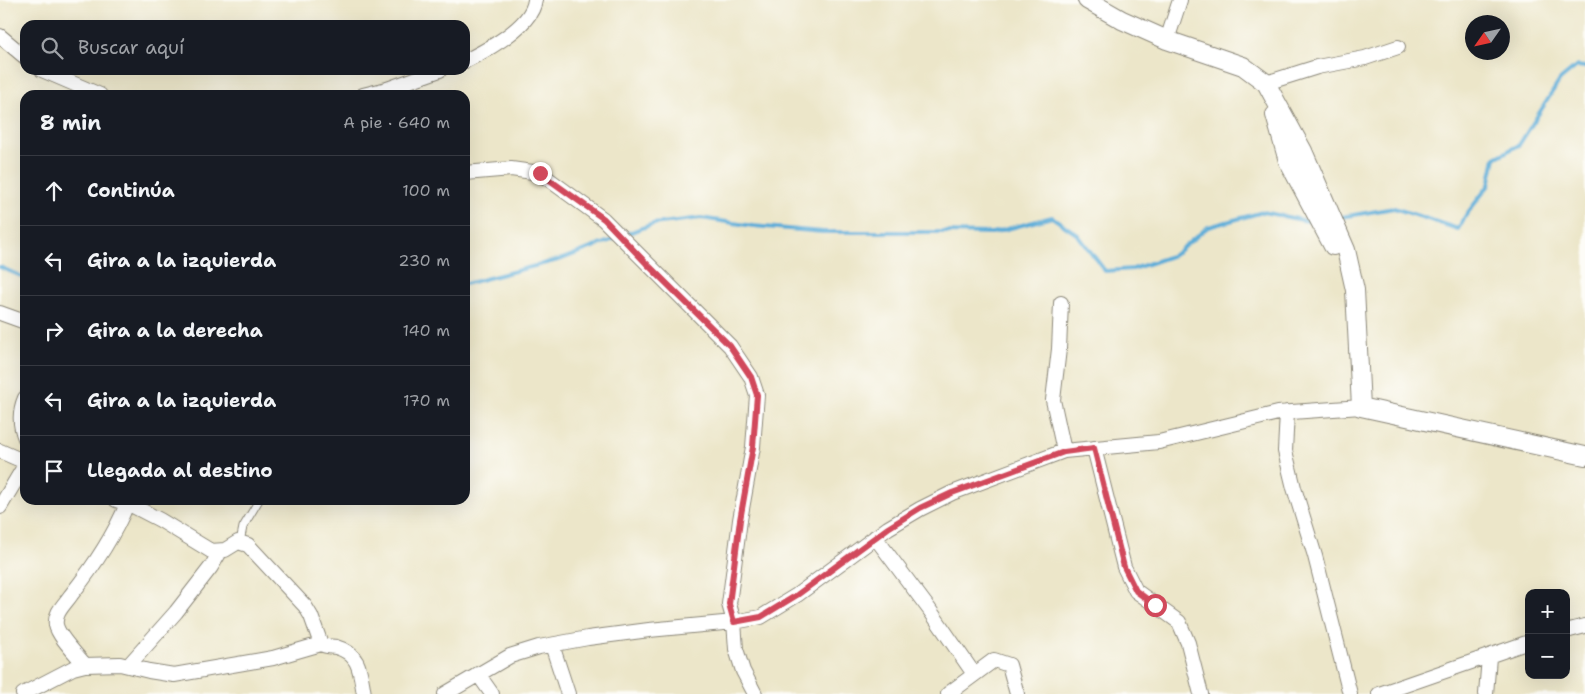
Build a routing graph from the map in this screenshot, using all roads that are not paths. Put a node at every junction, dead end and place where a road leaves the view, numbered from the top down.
1 (535, 0) edge
2 (1087, 0) edge
3 (1180, 0) edge
4 (0, 36) edge
5 (1167, 40) junction
6 (1398, 47) dead end
7 (20, 53) edge
8 (470, 58) edge
9 (51, 75) edge
10 (426, 75) edge
11 (1266, 83) junction
12 (88, 90) edge
13 (383, 90) edge
14 (470, 173) edge
15 (1319, 204) junction
16 (1061, 302) dead end
17 (0, 313) edge
18 (20, 320) edge
19 (1361, 407) junction
20 (1287, 412) junction
21 (1094, 448) junction
22 (0, 451) edge
23 (1064, 452) junction
24 (1585, 456) edge
25 (20, 461) edge
26 (20, 473) edge
27 (121, 505) edge
28 (128, 505) edge
29 (256, 505) edge
30 (0, 507) edge
31 (875, 537) junction
32 (240, 542) junction
33 (220, 552) junction
34 (734, 622) junction
35 (1585, 626) edge
36 (1570, 630) edge
37 (320, 644) junction
38 (1525, 644) edge
39 (552, 645) junction
40 (1489, 657) junction
41 (85, 665) junction
42 (128, 666) junction
43 (478, 674) junction
44 (974, 674) junction
45 (23, 694) edge
46 (364, 694) edge
47 (445, 694) edge
48 (492, 694) edge
49 (568, 694) edge
50 (755, 694) edge
51 (948, 694) edge
52 (1017, 694) edge
53 (1201, 694) edge
54 (1350, 694) edge
55 (1379, 694) edge
56 (1486, 694) edge

1 - 8 street
2 - 5 street
3 - 5 street
4 - 7 street
5 - 11 street
6 - 11 street
9 - 12 street
10 - 13 street
11 - 15 street
11 - 15 street
14 - 34 street
15 - 19 street
16 - 23 street
17 - 18 street
19 - 20 street
19 - 24 street
20 - 21 street
20 - 54 street
21 - 23 street
21 - 53 street
22 - 25 street
23 - 31 street
26 - 30 street
27 - 41 street
28 - 33 street
29 - 32 lane
31 - 34 street
31 - 44 street
32 - 33 street
32 - 37 street
33 - 42 street
34 - 39 street
34 - 50 street
35 - 36 street
37 - 42 street
37 - 46 street
38 - 40 street
39 - 43 street
39 - 49 street
40 - 55 street
40 - 56 street
41 - 42 street
41 - 45 street
43 - 47 street
43 - 48 street
44 - 51 street
44 - 52 street

